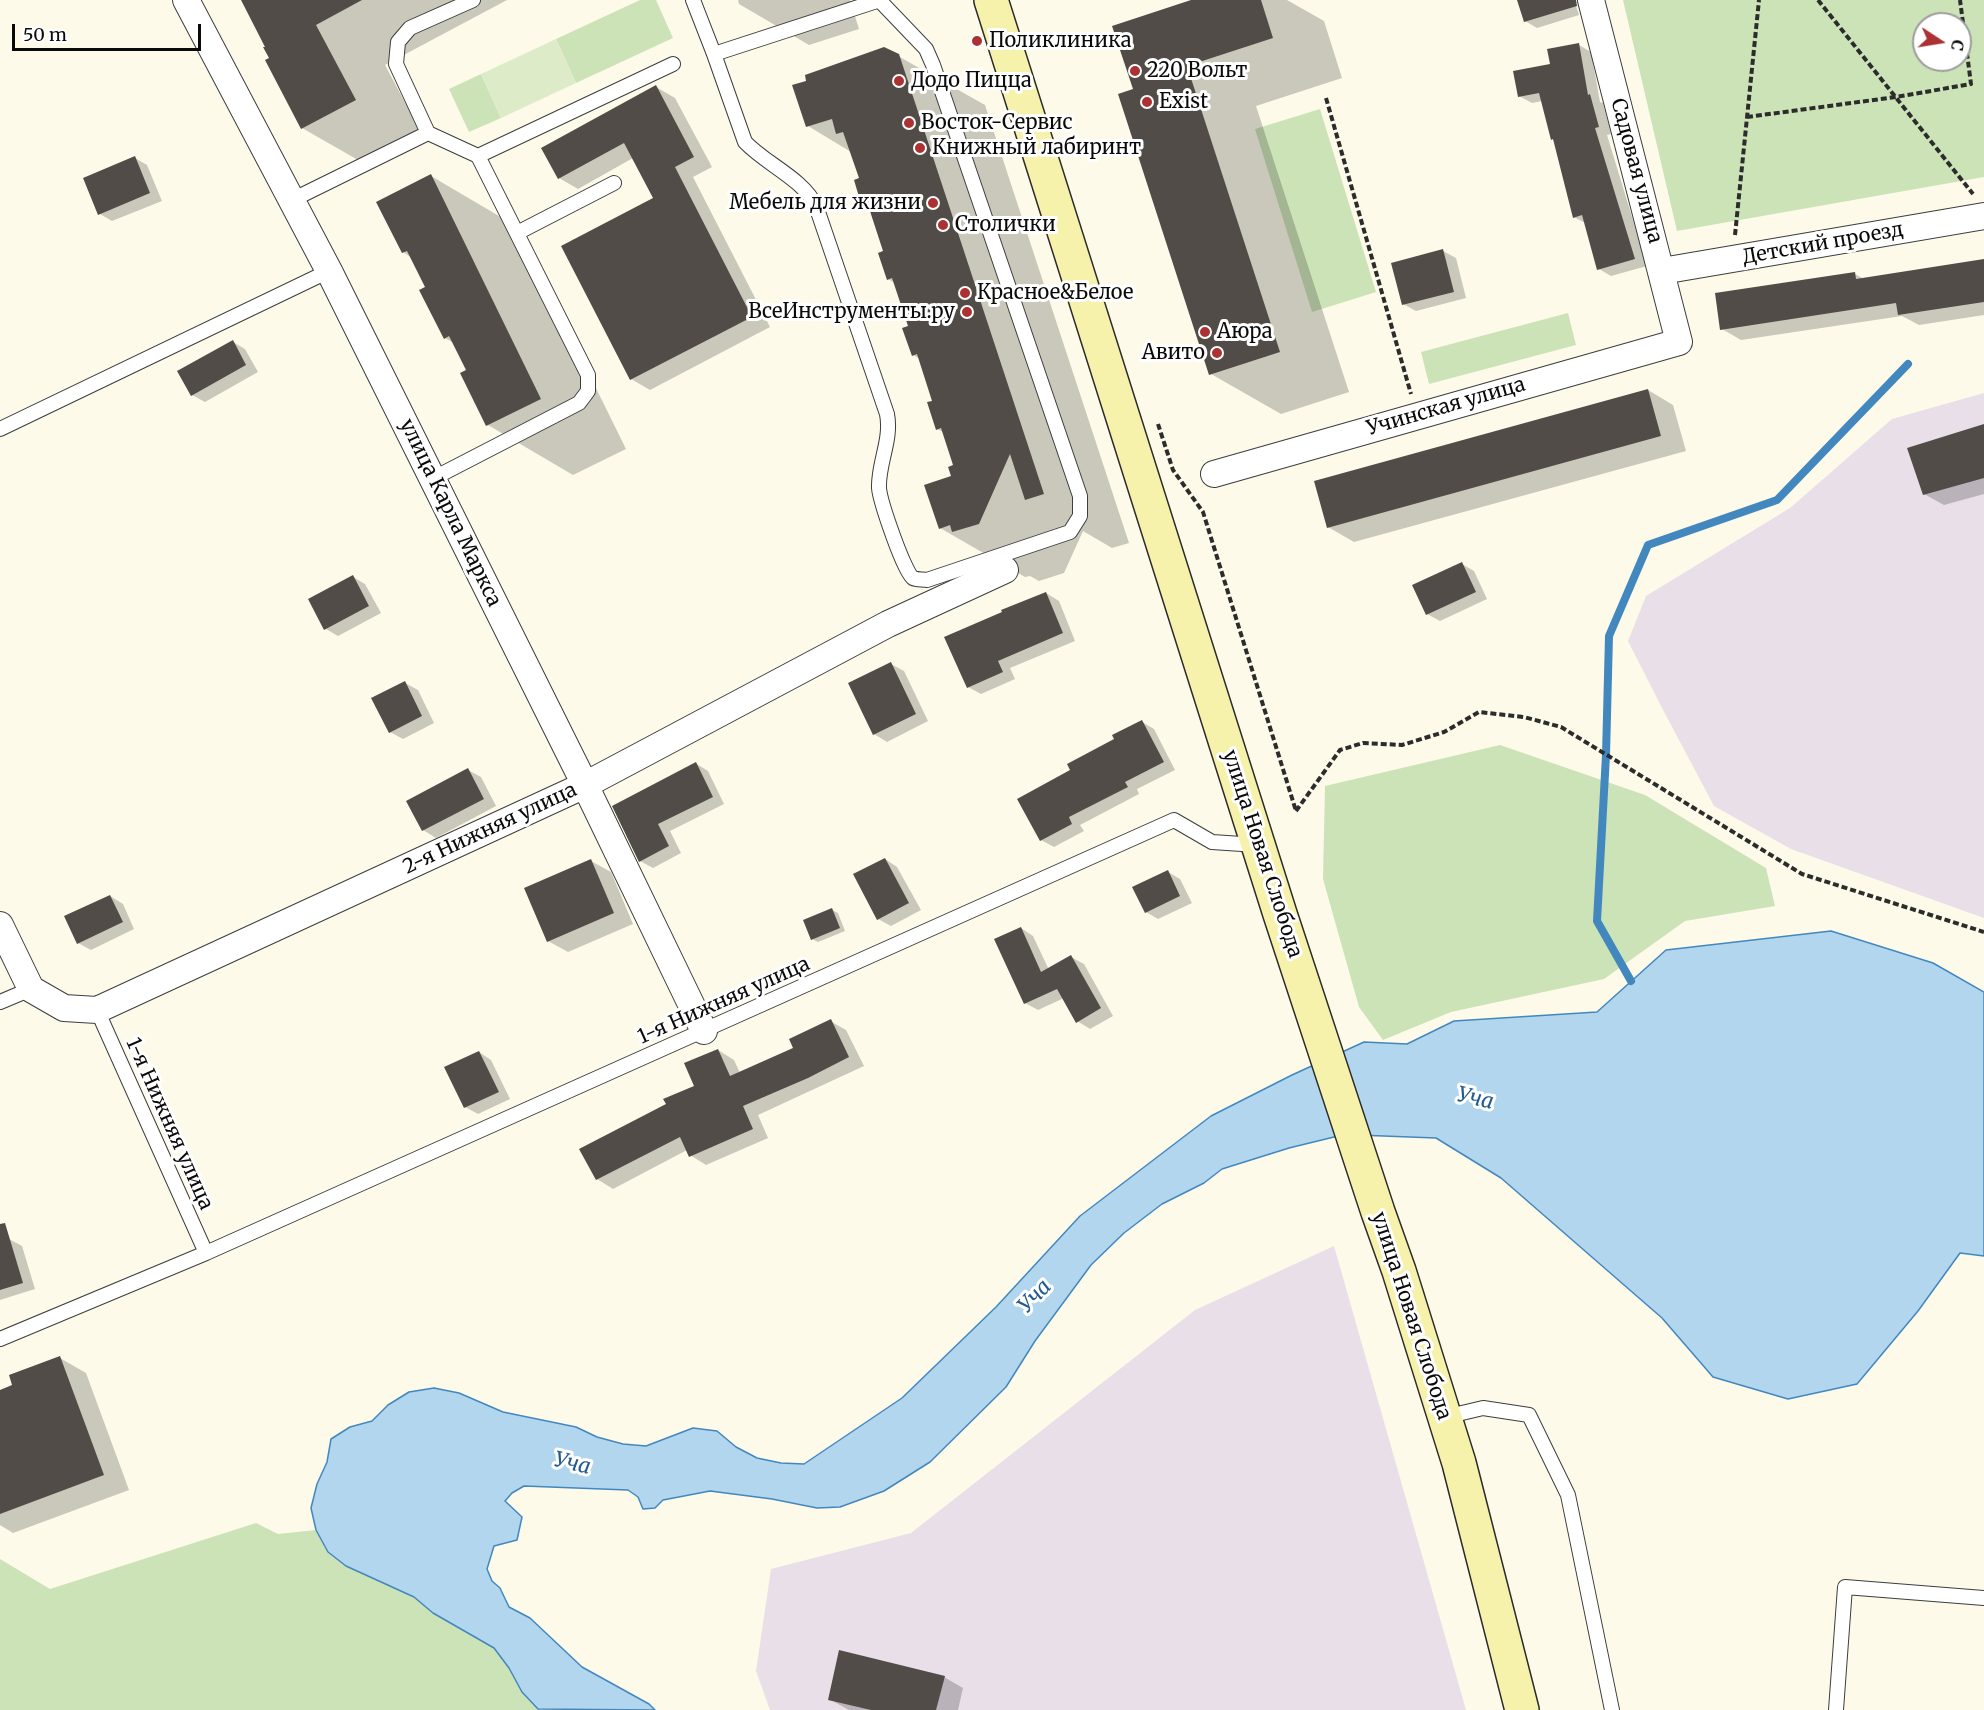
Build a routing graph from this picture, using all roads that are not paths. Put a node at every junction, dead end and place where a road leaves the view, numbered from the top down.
1 (186, 0) edge
2 (473, 0) edge
3 (693, 0) edge
4 (880, 0) edge
5 (991, 0) edge
6 (1591, 0) edge
7 (714, 54) junction
8 (673, 64) dead end
9 (428, 133) junction
10 (478, 156) junction
11 (614, 183) dead end
12 (292, 200) junction
13 (1980, 207) edge
14 (517, 233) junction
15 (329, 271) junction
16 (1662, 271) junction
17 (1679, 342) joint
18 (0, 429) edge
19 (1214, 474) dead end
20 (432, 479) junction
21 (1005, 570) dead end
22 (585, 785) junction
23 (1259, 845) junction
24 (0, 925) edge
25 (31, 989) junction
26 (0, 1002) edge
27 (97, 1010) junction
28 (704, 1031) junction
29 (206, 1253) junction
30 (0, 1339) edge
31 (1444, 1418) junction
32 (1984, 1598) edge
33 (1522, 1710) edge
34 (1612, 1710) edge
35 (1836, 1710) edge

1 - 12 street, улица Карла Маркса
2 - 9 lane
3 - 7 lane
4 - 7 lane
4 - 7 lane
5 - 23 main road, улица Новая Слобода
6 - 16 street, Садовая улица
8 - 10 lane
9 - 10 lane
9 - 12 lane
10 - 14 lane
11 - 14 lane
12 - 15 street, улица Карла Маркса
13 - 16 street, Детский проезд
14 - 20 lane
15 - 18 lane
15 - 20 street, улица Карла Маркса
16 - 17 street, Садовая улица
17 - 19 street, Учинская улица
20 - 22 street, улица Карла Маркса
21 - 22 street, 2-я Нижняя улица
22 - 27 street, 2-я Нижняя улица
22 - 28 street, улица Карла Маркса
23 - 28 lane, 1-я Нижняя улица
23 - 31 main road, улица Новая Слобода
24 - 25 street
25 - 26 lane
25 - 27 street, 2-я Нижняя улица
27 - 29 lane, 1-я Нижняя улица
28 - 29 lane, 1-я Нижняя улица
29 - 30 lane, 1-я Нижняя улица
31 - 33 main road, улица Новая Слобода
31 - 34 lane
32 - 35 lane

